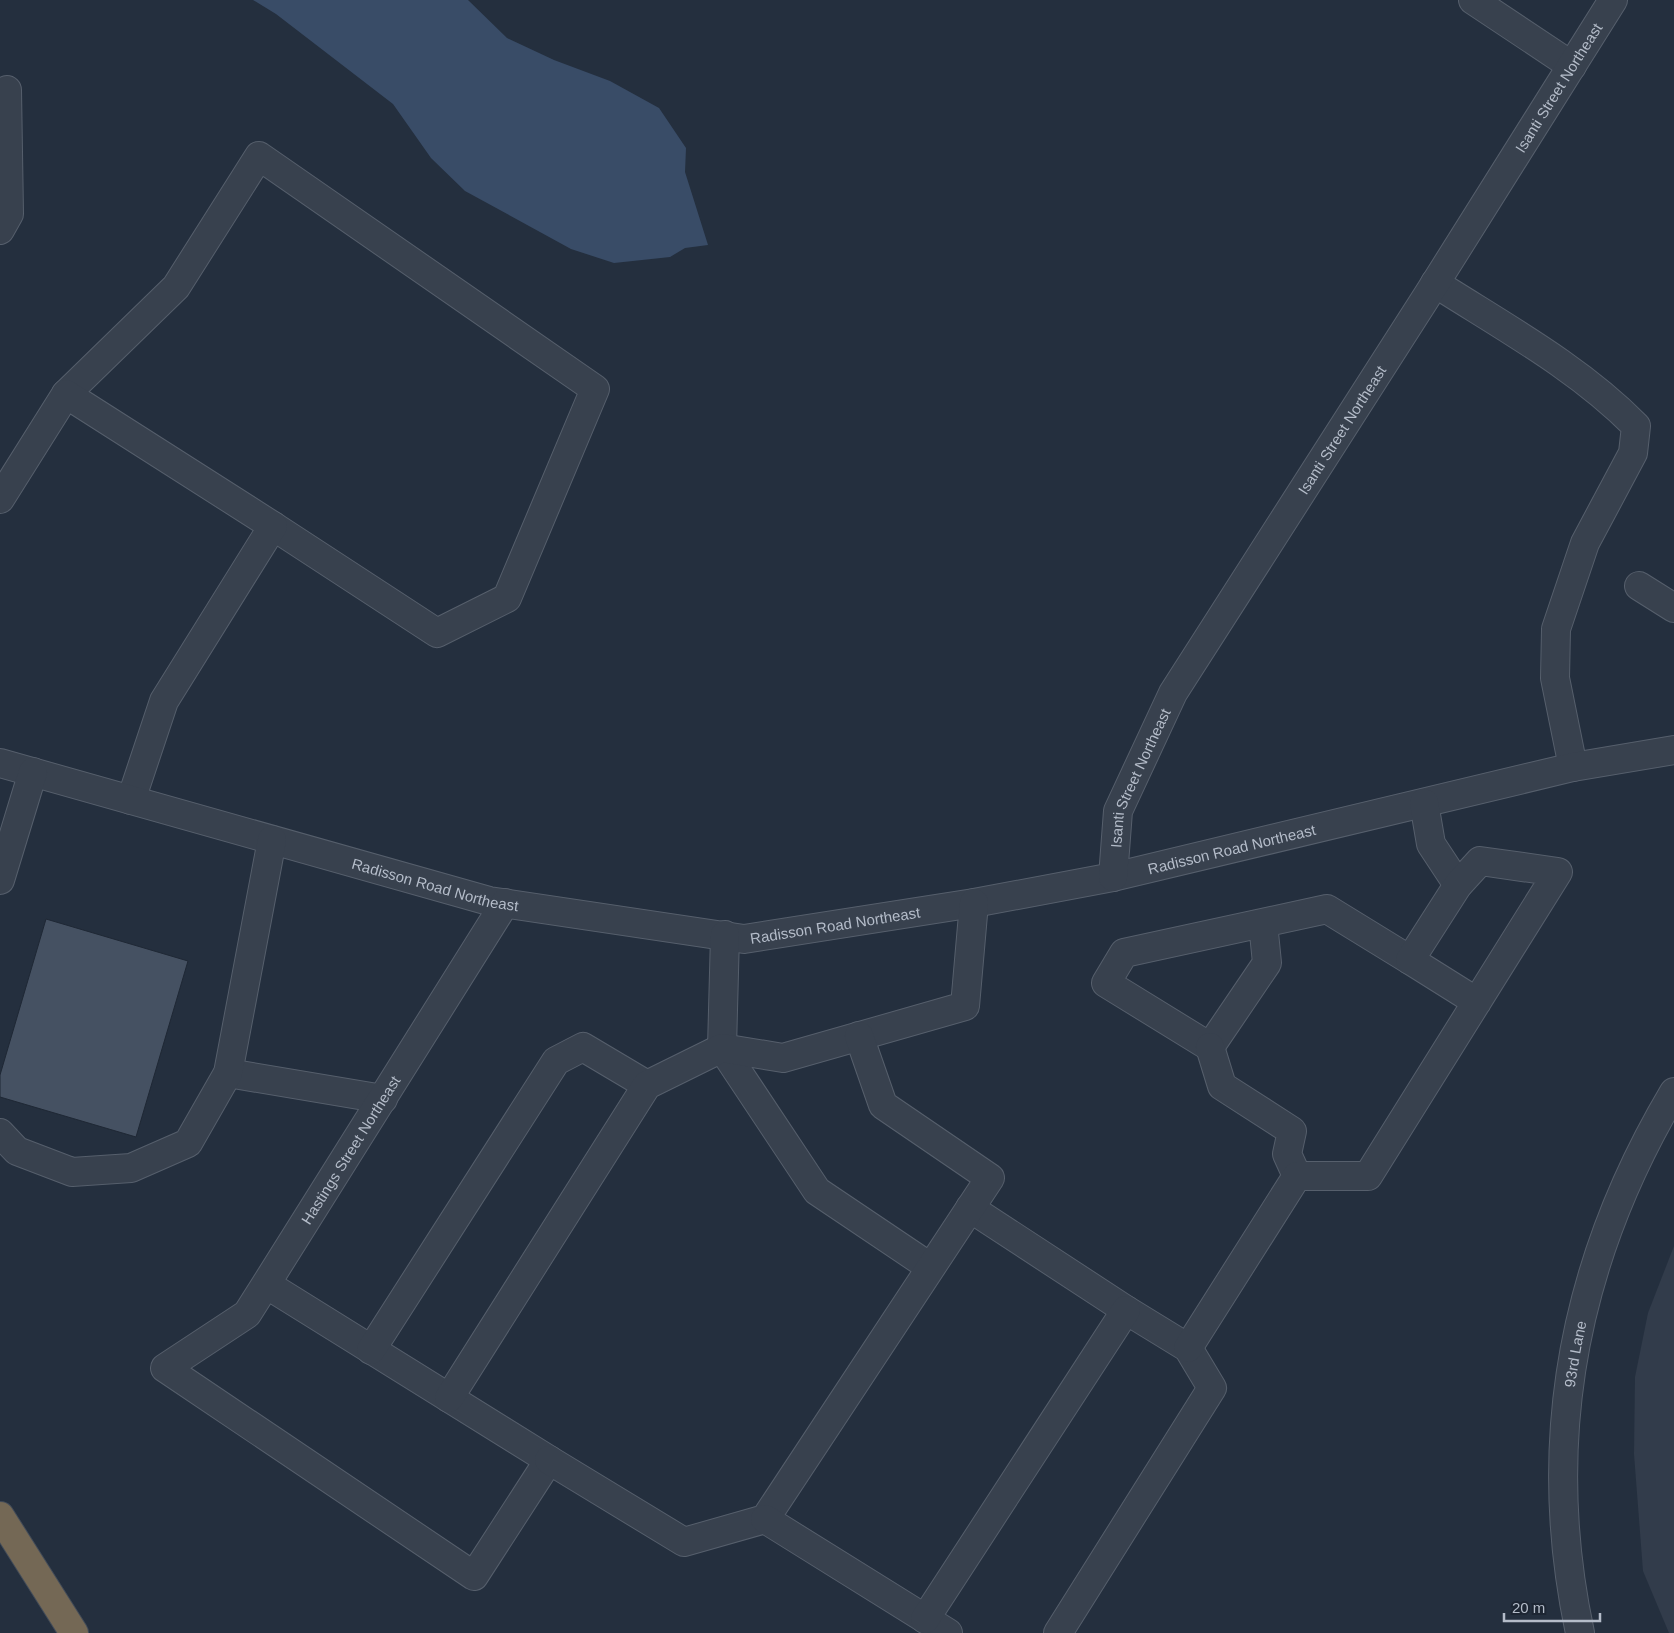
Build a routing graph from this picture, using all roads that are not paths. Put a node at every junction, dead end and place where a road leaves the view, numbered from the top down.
1 (1473, 0) edge
2 (1613, 0) edge
3 (1572, 66) junction
4 (7, 90) dead end
5 (0, 230) edge
6 (1435, 283) junction
7 (66, 394) junction
8 (0, 499) edge
9 (274, 526) junction
10 (1639, 586) dead end
11 (1674, 608) edge
12 (1674, 750) edge
13 (0, 762) edge
14 (1573, 767) junction
15 (33, 772) junction
16 (130, 800) junction
17 (1424, 802) junction
18 (272, 840) junction
19 (1113, 877) junction
20 (0, 880) edge
21 (1458, 885) junction
22 (505, 903) junction
23 (974, 903) junction
24 (1263, 923) junction
25 (724, 936) junction
26 (1410, 960) junction
27 (1477, 1002) junction
28 (859, 1036) junction
29 (1210, 1047) junction
30 (722, 1048) junction
31 (228, 1073) junction
32 (647, 1085) junction
33 (1674, 1092) edge
34 (383, 1099) junction
35 (0, 1133) edge
36 (1297, 1176) junction
37 (970, 1208) junction
38 (930, 1267) junction
39 (266, 1284) junction
40 (1126, 1310) junction
41 (1188, 1348) junction
42 (371, 1350) junction
43 (449, 1398) junction
44 (550, 1460) junction
45 (0, 1516) edge
46 (765, 1519) junction
47 (925, 1619) junction
48 (74, 1633) edge
49 (948, 1633) edge
50 (1058, 1633) edge
51 (1580, 1633) edge

1 - 3 street
2 - 3 street, Isanti Street Northeast
3 - 6 street, Isanti Street Northeast
4 - 5 street
6 - 14 street
6 - 19 street, Isanti Street Northeast
7 - 8 street
7 - 9 street
7 - 9 street
9 - 16 street
10 - 11 street
12 - 14 street, Radisson Road Northeast
13 - 15 street, Radisson Road Northeast
14 - 17 street, Radisson Road Northeast
15 - 16 street, Radisson Road Northeast
15 - 20 street
16 - 18 street, Radisson Road Northeast
17 - 19 street, Radisson Road Northeast
17 - 21 street
18 - 22 street, Radisson Road Northeast
18 - 31 street
19 - 23 street, Radisson Road Northeast
21 - 26 street
21 - 27 street
22 - 25 street, Radisson Road Northeast
22 - 34 street, Hastings Street Northeast
23 - 25 street, Radisson Road Northeast
23 - 28 street
24 - 26 street
24 - 29 street
24 - 29 street
25 - 30 street
26 - 27 street
27 - 36 street
28 - 30 street
28 - 37 street
29 - 36 street
30 - 32 street
30 - 38 street
31 - 34 street
31 - 35 street
32 - 42 street
32 - 43 street
33 - 51 street, 93rd Lane
34 - 39 street, Hastings Street Northeast
36 - 41 street
37 - 38 street
37 - 40 street
38 - 46 street
39 - 42 street
39 - 44 street, Hastings Street Northeast
40 - 41 street
40 - 47 street
41 - 50 street
42 - 43 street
43 - 44 street
44 - 46 street
45 - 48 highway
46 - 47 street
47 - 49 street

